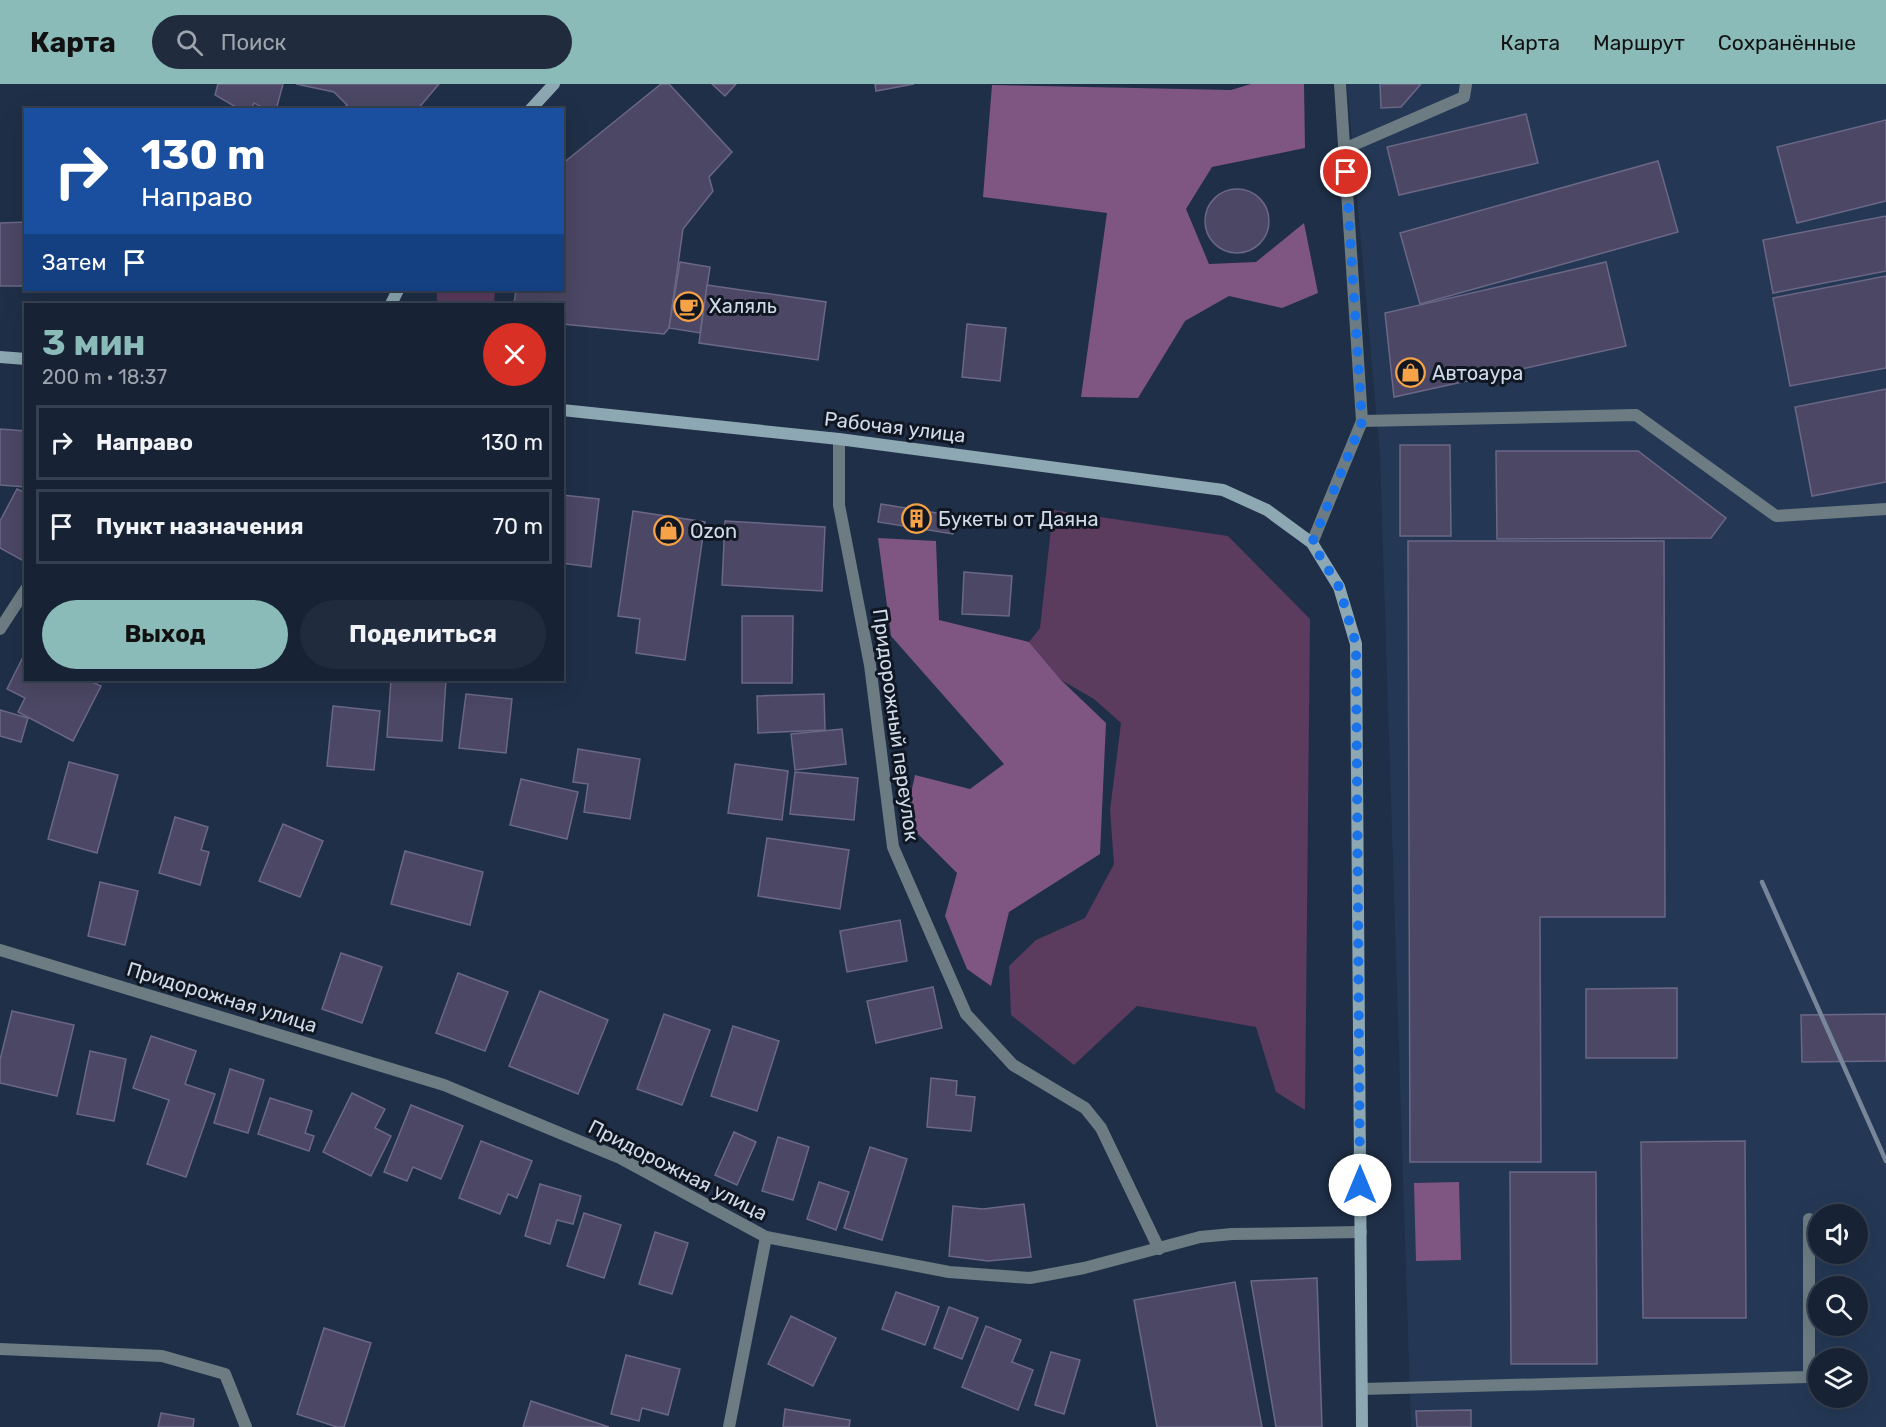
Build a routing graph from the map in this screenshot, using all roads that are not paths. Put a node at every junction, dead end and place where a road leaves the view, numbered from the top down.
1 (554, 84) edge
2 (1340, 84) edge
3 (1466, 84) edge
4 (532, 108) edge
5 (1344, 149) junction
6 (0, 357) edge
7 (24, 358) edge
8 (564, 410) edge
9 (1362, 422) junction
10 (839, 439) junction
11 (1886, 508) edge
12 (1312, 543) junction
13 (24, 593) edge
14 (0, 630) edge
15 (0, 950) edge
16 (1361, 1232) junction
17 (766, 1237) junction
18 (1159, 1249) junction
19 (1809, 1264) edge
20 (0, 1349) edge
21 (1362, 1389) junction
22 (246, 1427) edge
23 (729, 1427) edge
24 (1362, 1427) edge

1 - 4 street
2 - 5 street
3 - 5 street
5 - 9 street
6 - 7 street
8 - 10 street, Рабочая улица
9 - 11 street
9 - 12 street
10 - 12 street, Рабочая улица
10 - 18 street, Придорожный переулок
12 - 16 street
13 - 14 street
15 - 17 street, Придорожная улица
16 - 18 street, Придорожная улица
16 - 21 street
17 - 18 street, Придорожная улица
17 - 23 street
19 - 21 street
20 - 22 street
21 - 24 street

